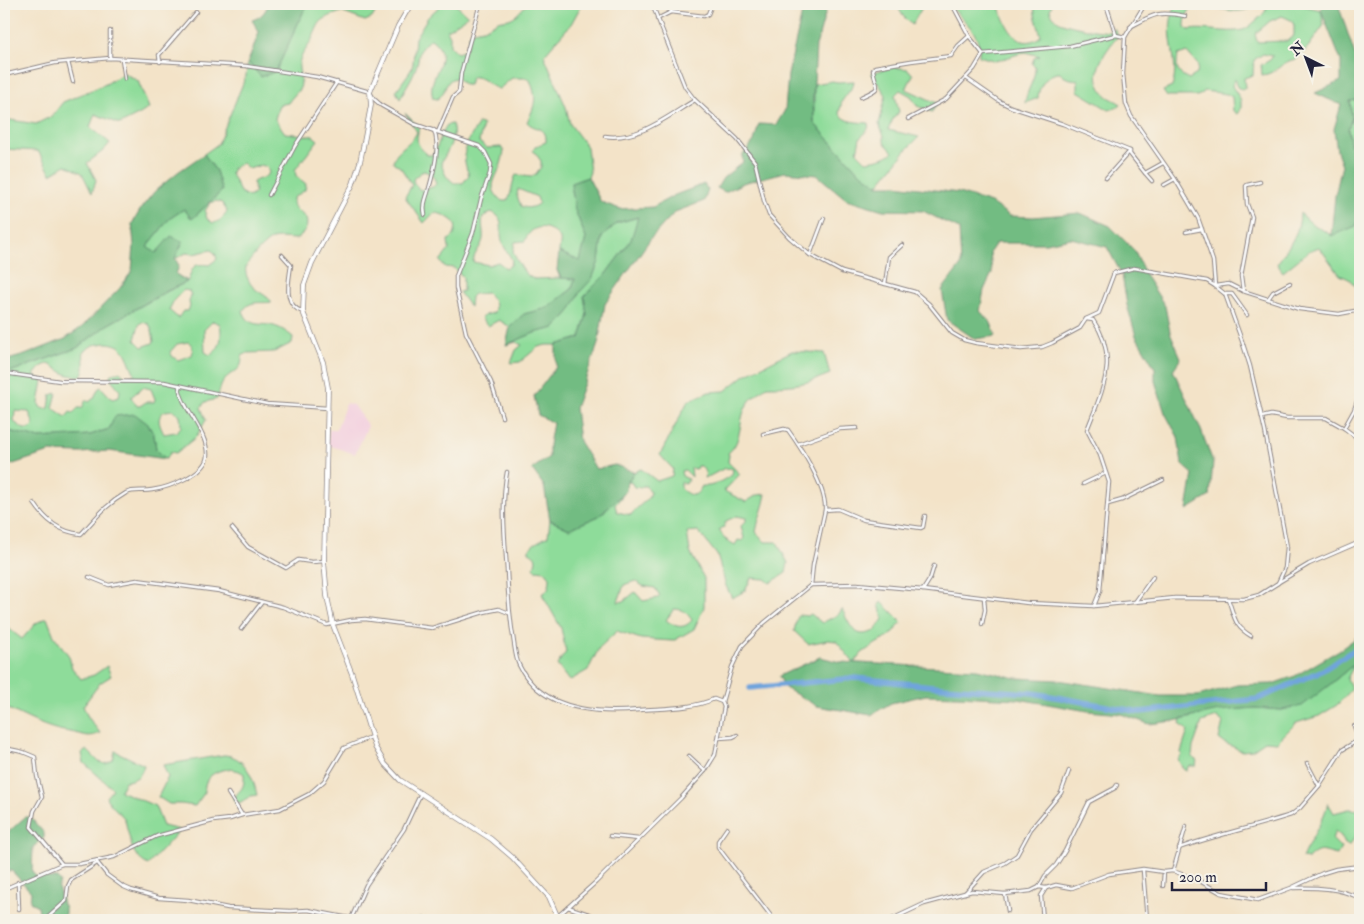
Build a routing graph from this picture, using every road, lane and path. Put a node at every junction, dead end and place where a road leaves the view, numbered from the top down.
1 (410, 4) edge
2 (480, 4) edge
3 (652, 4) edge
4 (672, 4) edge
5 (712, 4) edge
6 (952, 4) edge
7 (1106, 4) edge
8 (1144, 4) edge
9 (196, 12) dead end
10 (671, 12) junction
11 (1185, 16) dead end
12 (657, 18) junction
13 (1129, 28) junction
14 (110, 30) dead end
15 (1116, 35) junction
16 (969, 36) junction
17 (1125, 37) junction
18 (983, 54) junction
19 (110, 58) junction
20 (122, 59) junction
21 (66, 61) junction
22 (160, 62) junction
23 (4, 75) edge
24 (966, 78) junction
25 (125, 79) dead end
26 (72, 82) dead end
27 (336, 82) junction
28 (370, 92) junction
29 (861, 96) dead end
30 (695, 100) junction
31 (908, 119) dead end
32 (434, 130) junction
33 (438, 132) junction
34 (605, 136) dead end
35 (1130, 151) junction
36 (1164, 163) junction
37 (1145, 173) junction
38 (1106, 178) dead end
39 (1175, 179) junction
40 (1152, 181) dead end
41 (1260, 182) dead end
42 (1164, 185) dead end
43 (269, 195) dead end
44 (425, 216) dead end
45 (824, 218) dead end
46 (1203, 229) junction
47 (1186, 232) dead end
48 (902, 245) dead end
49 (282, 255) dead end
50 (810, 255) junction
51 (1290, 283) dead end
52 (885, 284) junction
53 (1215, 286) junction
54 (1243, 291) junction
55 (1225, 294) junction
56 (1268, 299) junction
57 (1360, 310) edge
58 (303, 312) junction
59 (1247, 315) dead end
60 (1086, 319) junction
61 (4, 373) edge
62 (179, 385) junction
63 (1360, 393) edge
64 (328, 408) junction
65 (1262, 417) junction
66 (502, 418) dead end
67 (858, 428) dead end
68 (1344, 428) junction
69 (763, 434) dead end
70 (1360, 440) edge
71 (798, 444) junction
72 (507, 472) dead end
73 (1106, 472) junction
74 (1163, 480) dead end
75 (1083, 484) dead end
76 (34, 503) dead end
77 (1108, 504) junction
78 (825, 510) junction
79 (925, 516) dead end
80 (232, 528) dead end
81 (1360, 542) edge
82 (324, 561) junction
83 (934, 566) dead end
84 (89, 577) dead end
85 (1153, 577) dead end
86 (1278, 583) junction
87 (812, 585) junction
88 (923, 590) junction
89 (984, 598) junction
90 (1228, 599) junction
91 (262, 602) junction
92 (1134, 603) junction
93 (1094, 606) junction
94 (509, 613) junction
95 (982, 624) dead end
96 (334, 625) junction
97 (241, 629) dead end
98 (1251, 636) dead end
99 (722, 702) junction
100 (1354, 726) dead end
101 (737, 735) dead end
102 (373, 737) junction
103 (719, 738) junction
104 (1360, 739) edge
105 (4, 748) edge
106 (689, 756) dead end
107 (1307, 763) dead end
108 (705, 771) junction
109 (1069, 771) dead end
110 (1117, 785) dead end
111 (1318, 786) junction
112 (228, 793) dead end
113 (421, 793) junction
114 (242, 815) junction
115 (1186, 826) dead end
116 (727, 828) dead end
117 (610, 836) dead end
118 (639, 839) junction
119 (1179, 848) junction
120 (96, 862) junction
121 (62, 864) junction
122 (1360, 866) edge
123 (1142, 869) junction
124 (1173, 871) junction
125 (1164, 872) junction
126 (18, 882) junction
127 (1163, 886) dead end
128 (1039, 887) junction
129 (1046, 888) junction
130 (1291, 888) junction
131 (4, 889) edge
132 (965, 893) junction
133 (1005, 894) junction
134 (1360, 898) edge
135 (568, 907) junction
136 (19, 909) dead end
137 (1008, 911) dead end
138 (559, 918) edge
139 (45, 920) edge
140 (351, 920) edge
141 (359, 920) edge
142 (404, 920) edge
143 (439, 920) edge
144 (606, 920) edge
145 (774, 920) edge
146 (890, 920) edge
147 (1043, 920) edge
148 (1147, 920) edge

1 - 28 main road
2 - 33 street
3 - 12 street
4 - 10 street
5 - 10 street
6 - 16 street
7 - 15 street
8 - 13 street
9 - 22 street
10 - 12 street
11 - 13 street
12 - 30 street
13 - 17 street
14 - 19 street
15 - 17 street
15 - 18 street
16 - 18 street
16 - 29 street
17 - 36 street
18 - 24 street
19 - 20 street
19 - 21 street
20 - 22 street
20 - 25 street
21 - 23 street
21 - 26 street
22 - 27 street
24 - 31 street
24 - 35 street
27 - 28 street
27 - 43 street
28 - 32 street
28 - 58 main road
30 - 34 street
30 - 50 street
32 - 33 street
32 - 44 street
33 - 66 street
35 - 37 street
35 - 38 street
36 - 37 street
36 - 39 street
37 - 40 street
39 - 42 street
39 - 46 street
41 - 54 street
45 - 50 street
46 - 47 street
46 - 53 street
48 - 52 street
49 - 58 street
50 - 52 street
51 - 56 street
52 - 60 street
53 - 54 street
53 - 55 street
53 - 60 street
54 - 56 street
55 - 59 street
55 - 65 street
56 - 57 street
58 - 64 main road
60 - 73 street
61 - 62 street
62 - 64 street
62 - 76 street
63 - 68 street
64 - 82 main road
65 - 68 street
65 - 86 street
67 - 71 street
68 - 70 street
69 - 71 street
71 - 78 street
72 - 94 street
73 - 75 street
73 - 77 street
74 - 77 street
77 - 93 street
78 - 79 street
78 - 87 street
80 - 82 street
81 - 86 street
82 - 96 main road
83 - 88 street
84 - 91 street
85 - 92 street
86 - 90 street
87 - 88 street
87 - 99 street
88 - 89 street
89 - 93 street
89 - 95 street
90 - 92 street
90 - 98 street
91 - 96 street
91 - 97 street
92 - 93 street
94 - 96 street
94 - 99 street
96 - 102 main road
99 - 103 street
100 - 104 street
101 - 103 street
102 - 113 main road
102 - 114 street
103 - 108 street
104 - 111 street
105 - 121 street
106 - 108 street
107 - 111 street
108 - 118 street
109 - 132 street
110 - 128 street
111 - 119 street
112 - 114 street
113 - 138 main road
113 - 140 street
114 - 120 street
115 - 119 street
116 - 145 street
117 - 118 street
118 - 135 street
119 - 124 street
120 - 121 street
120 - 139 street
120 - 140 street
121 - 126 street
122 - 130 street
123 - 125 street
123 - 129 street
123 - 148 street
124 - 125 street
124 - 130 street
125 - 127 street
126 - 131 street
126 - 136 street
128 - 129 street
128 - 133 street
129 - 147 street
130 - 134 street
132 - 133 street
132 - 146 street
133 - 137 street
135 - 138 street
135 - 144 street
140 - 141 street
142 - 143 street

